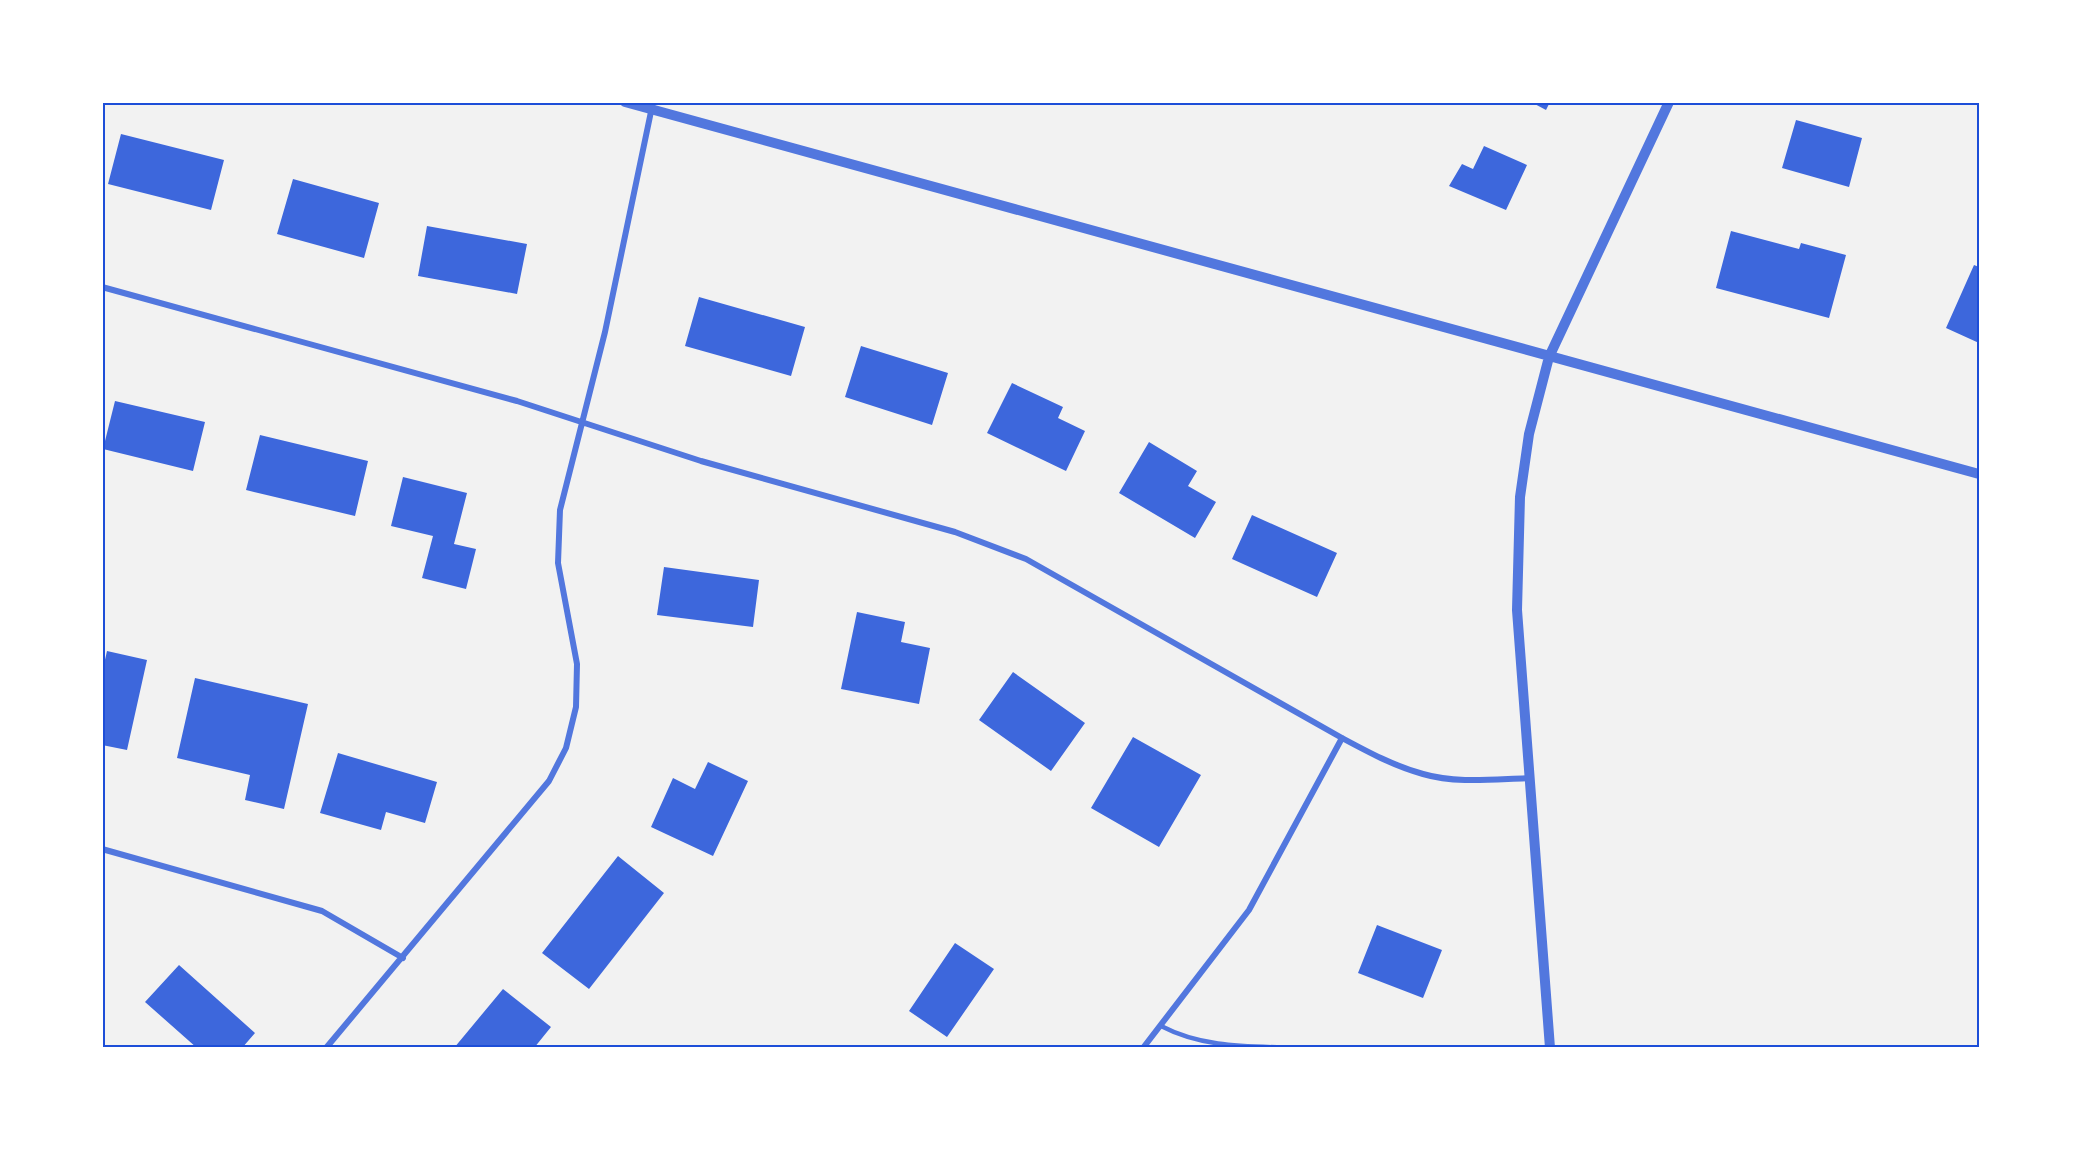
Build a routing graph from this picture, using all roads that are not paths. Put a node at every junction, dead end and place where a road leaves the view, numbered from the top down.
1 (625, 102) edge
2 (1670, 102) edge
3 (652, 106) edge
4 (102, 287) edge
5 (1549, 357) junction
6 (581, 422) junction
7 (1979, 474) edge
8 (1341, 738) junction
9 (1531, 778) junction
10 (102, 849) edge
11 (404, 958) junction
12 (1161, 1026) junction
13 (326, 1048) edge
14 (1143, 1048) edge
15 (1300, 1048) edge
16 (1550, 1048) edge

1 - 3 street
2 - 5 street
3 - 5 street
3 - 6 street
4 - 6 street
5 - 7 street
5 - 9 street
6 - 8 street
6 - 11 street
8 - 9 street
8 - 12 street
9 - 16 street
10 - 11 street
11 - 13 street
12 - 14 street
12 - 15 lane

